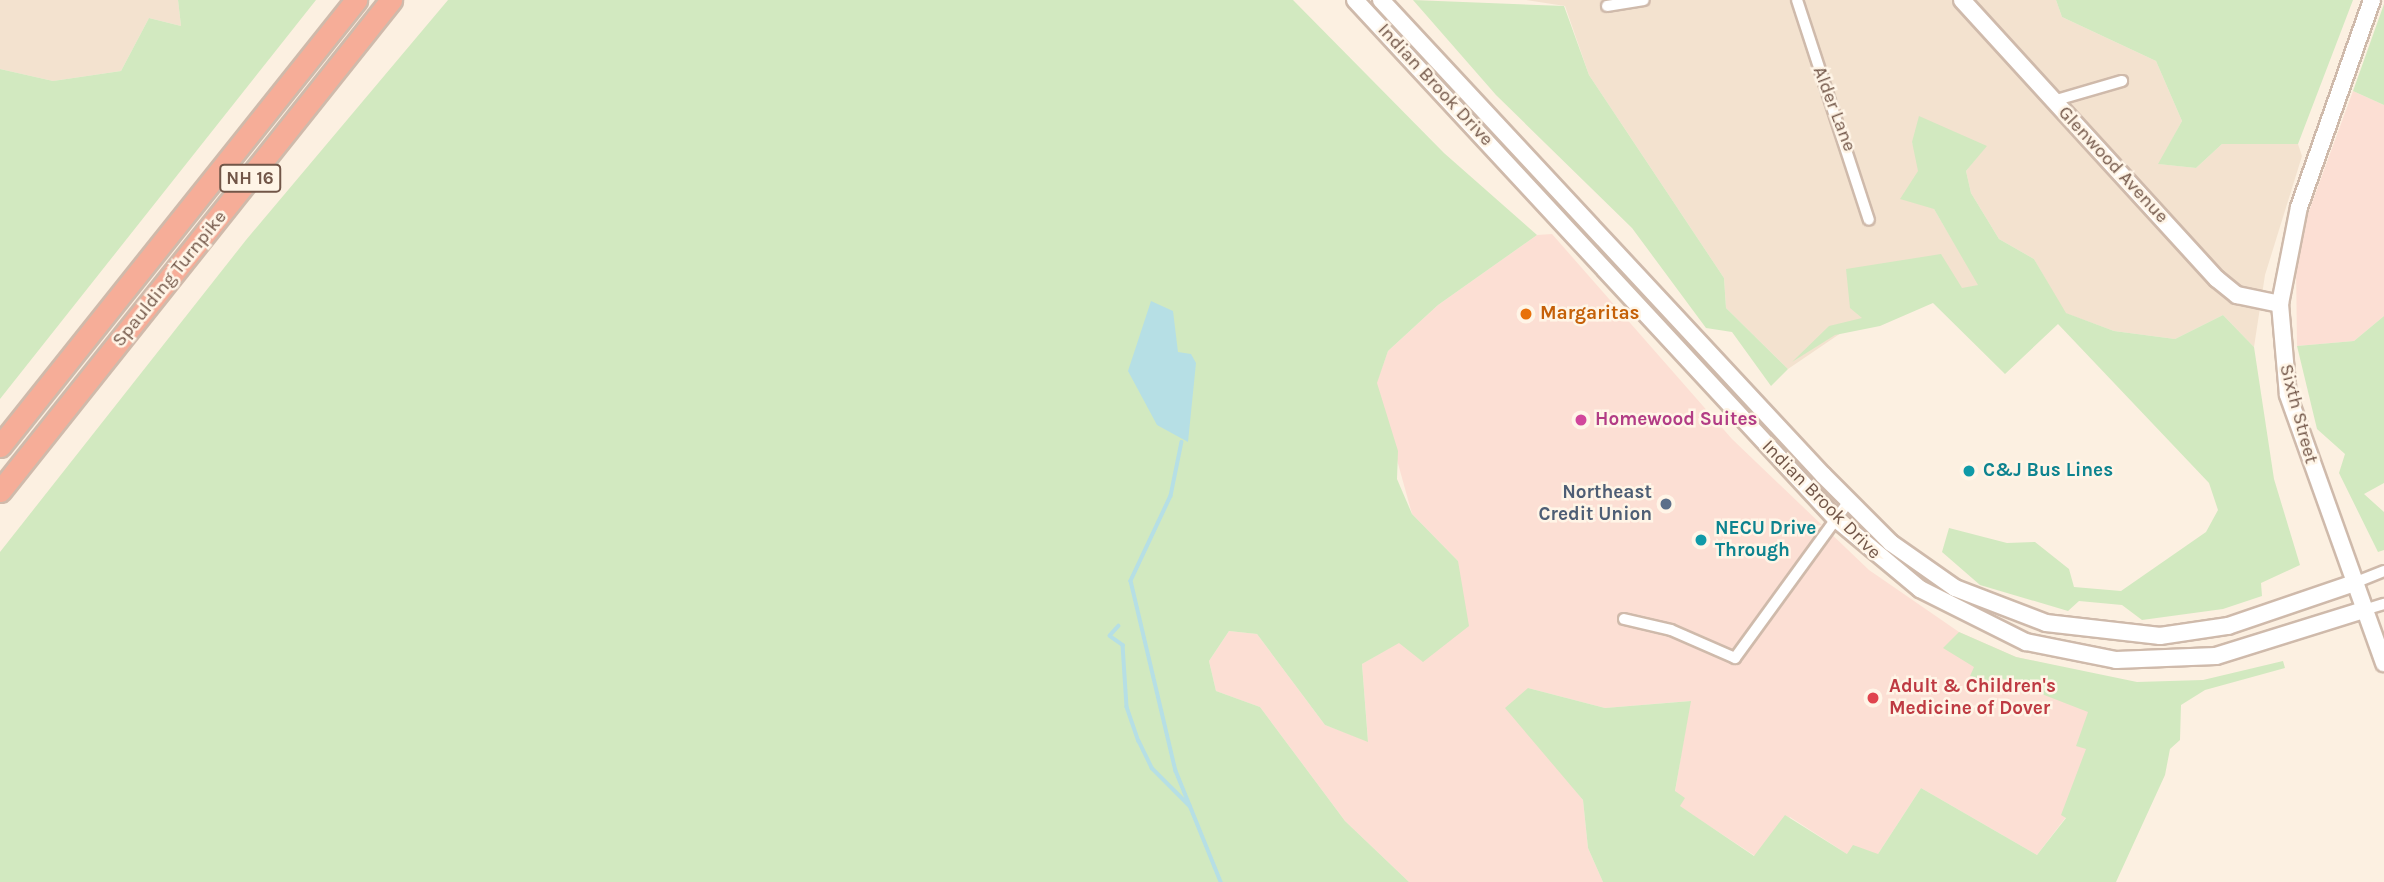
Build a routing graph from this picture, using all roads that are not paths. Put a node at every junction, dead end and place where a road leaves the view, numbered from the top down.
1 (356, 0) edge
2 (391, 0) edge
3 (1355, 0) edge
4 (1381, 0) edge
5 (1644, 0) edge
6 (1797, 0) edge
7 (1962, 0) edge
8 (2372, 0) edge
9 (1607, 6) dead end
10 (2122, 81) dead end
11 (2053, 101) junction
12 (1869, 220) dead end
13 (2280, 304) junction
14 (0, 446) edge
15 (0, 491) edge
16 (1849, 501) junction
17 (1835, 518) junction
18 (2384, 571) edge
19 (2354, 583) junction
20 (2384, 604) edge
21 (2364, 610) junction
22 (1624, 619) dead end
23 (2384, 663) edge

1 - 14 highway, Spaulding Turnpike / NH 16
2 - 15 highway, Spaulding Turnpike / NH 16
3 - 17 main road, Indian Brook Drive
4 - 16 main road, Indian Brook Drive
5 - 9 street
6 - 12 street, Alder Lane
7 - 11 main road, Glenwood Avenue
8 - 13 main road, Sixth Street
10 - 11 street
11 - 13 main road, Glenwood Avenue
13 - 19 main road, Sixth Street
16 - 17 street
16 - 19 main road, Indian Brook Drive
17 - 21 main road, Indian Brook Drive
17 - 22 street
18 - 19 street
19 - 21 main road, Sixth Street
20 - 21 street
21 - 23 main road, Sixth Street

